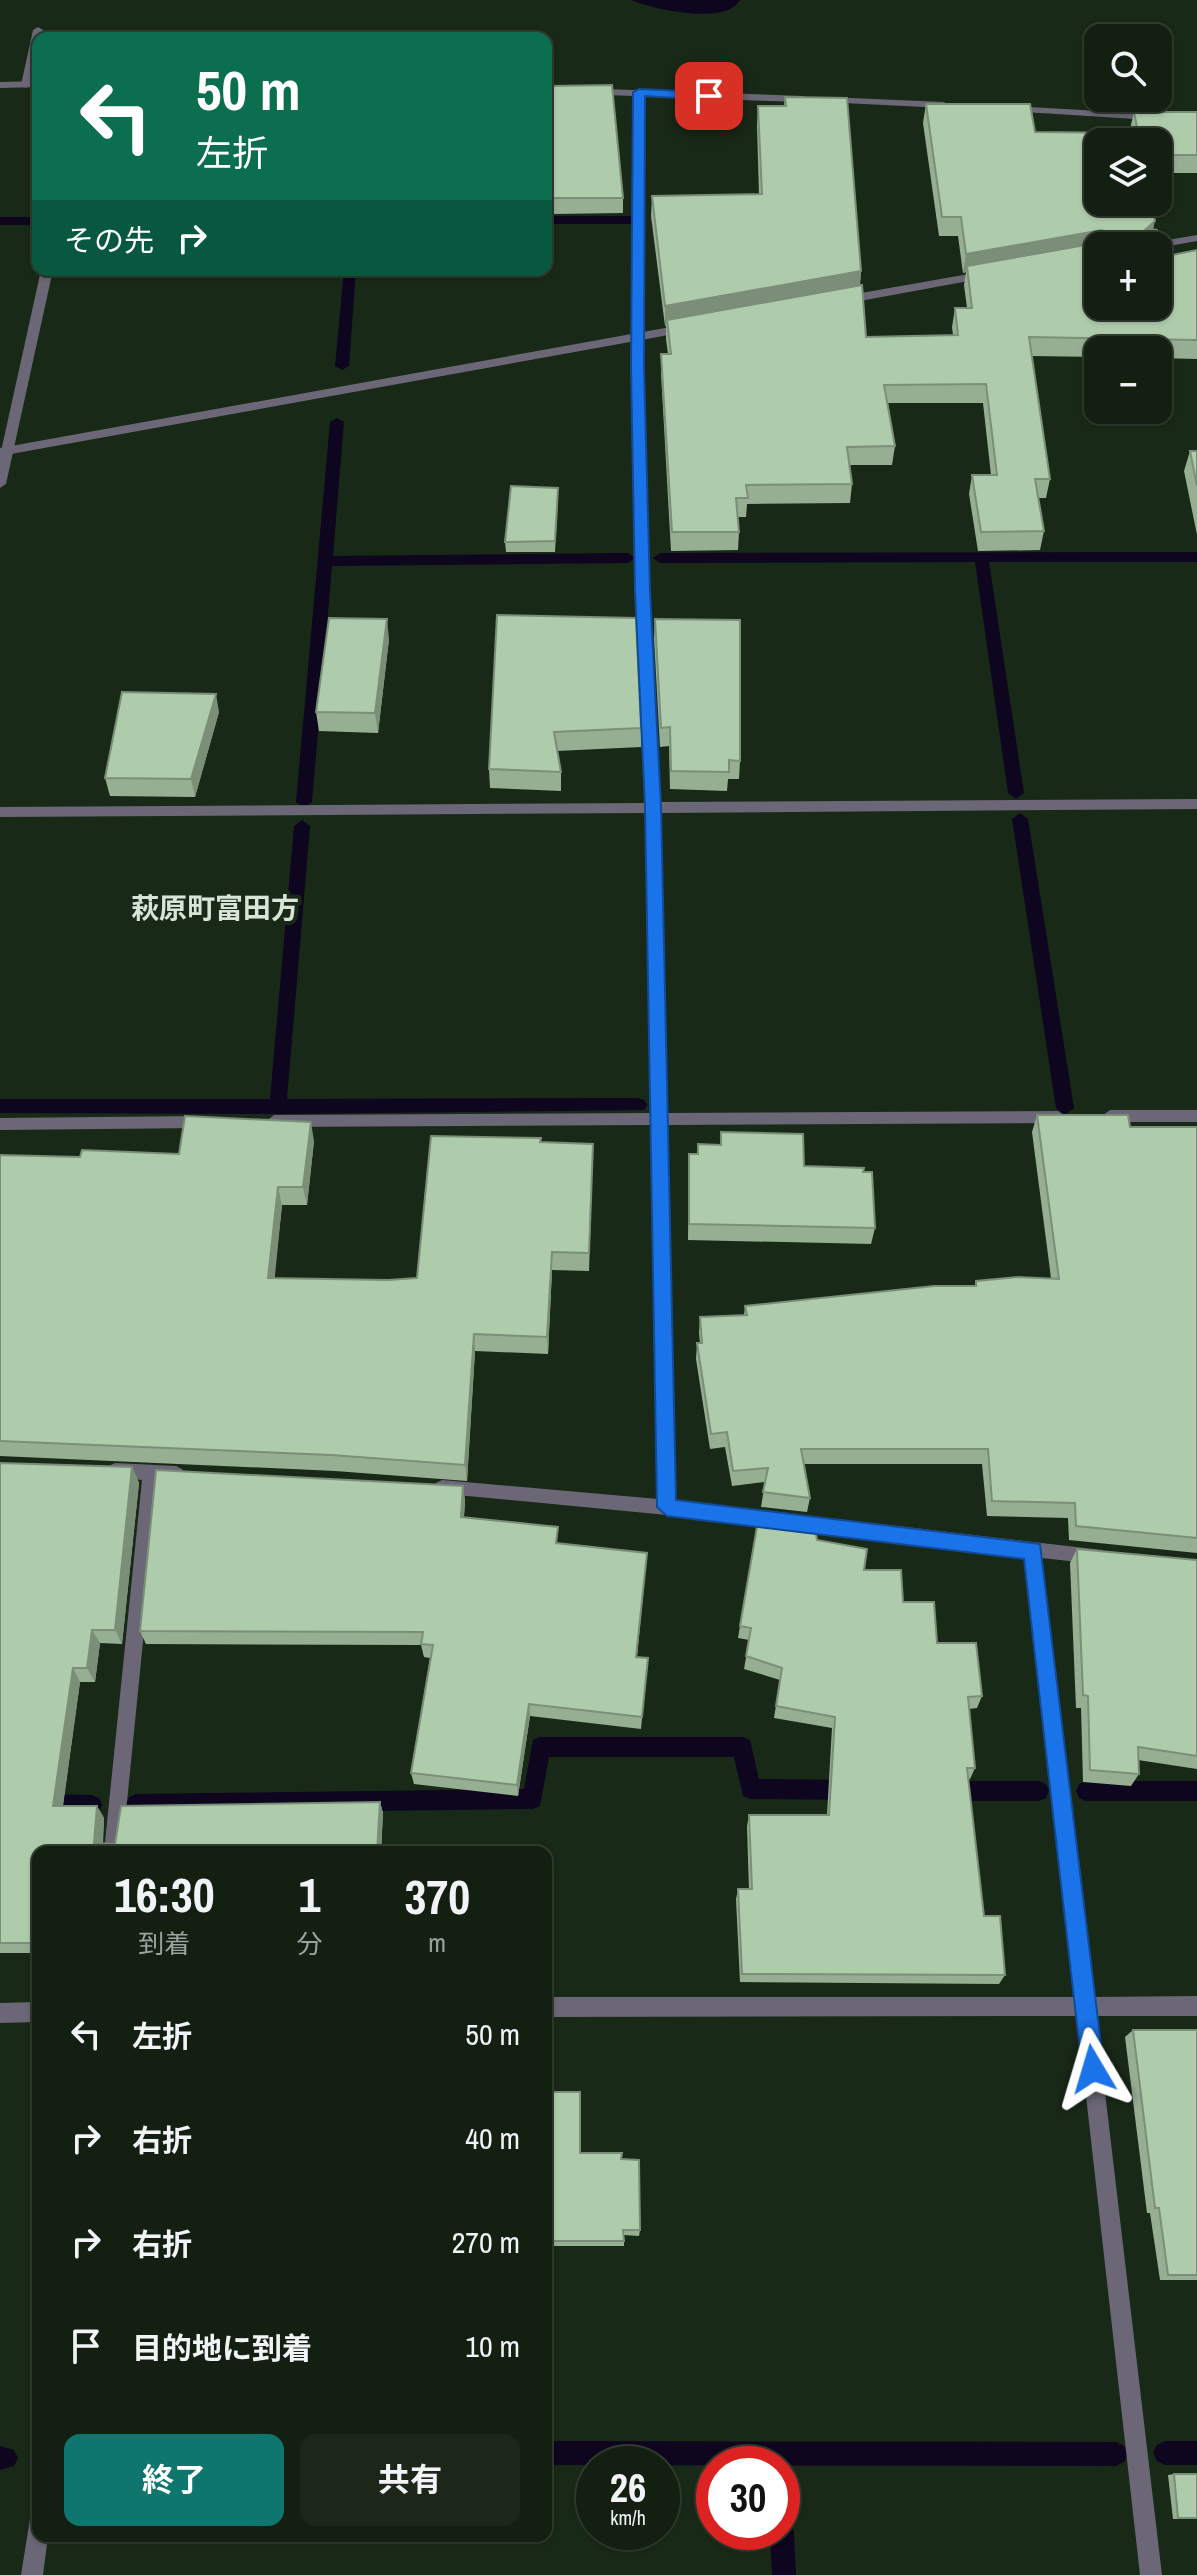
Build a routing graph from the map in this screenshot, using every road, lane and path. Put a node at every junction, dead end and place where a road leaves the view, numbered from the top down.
1 (0, 85) edge
2 (32, 85) edge
3 (552, 90) edge
4 (639, 92) junction
5 (961, 106) edge
6 (990, 108) edge
7 (1170, 119) edge
8 (1197, 238) edge
9 (1172, 242) edge
10 (1006, 271) edge
11 (46, 276) edge
12 (837, 301) edge
13 (698, 325) edge
14 (637, 336) junction
15 (3, 451) edge
16 (0, 484) edge
17 (1197, 804) edge
18 (653, 806) junction
19 (0, 812) edge
20 (1100, 1116) edge
21 (1197, 1116) edge
22 (660, 1117) junction
23 (1068, 1117) edge
24 (254, 1121) edge
25 (223, 1122) edge
26 (0, 1124) edge
27 (90, 1470) edge
28 (151, 1473) junction
29 (197, 1475) edge
30 (426, 1487) edge
31 (667, 1507) junction
32 (1033, 1551) junction
33 (1107, 1557) edge
34 (114, 1846) edge
35 (1086, 2006) junction
36 (1197, 2006) edge
37 (552, 2007) edge
38 (32, 2012) edge
39 (0, 2013) edge
40 (36, 2542) edge
41 (32, 2575) edge
42 (1151, 2575) edge

1 - 2 street
3 - 4 street
4 - 5 street
4 - 14 street
6 - 7 street
8 - 9 street
10 - 12 street
11 - 15 street
13 - 14 street
14 - 15 street
14 - 18 street
15 - 16 street
17 - 18 street
18 - 19 street
18 - 22 street
20 - 21 street
22 - 23 street
22 - 24 street
22 - 31 street
25 - 26 street
27 - 28 street
28 - 29 street
28 - 34 street
30 - 31 street
31 - 32 street
32 - 33 street
32 - 35 street
35 - 36 street
35 - 37 street
35 - 42 street
38 - 39 street
40 - 41 street

